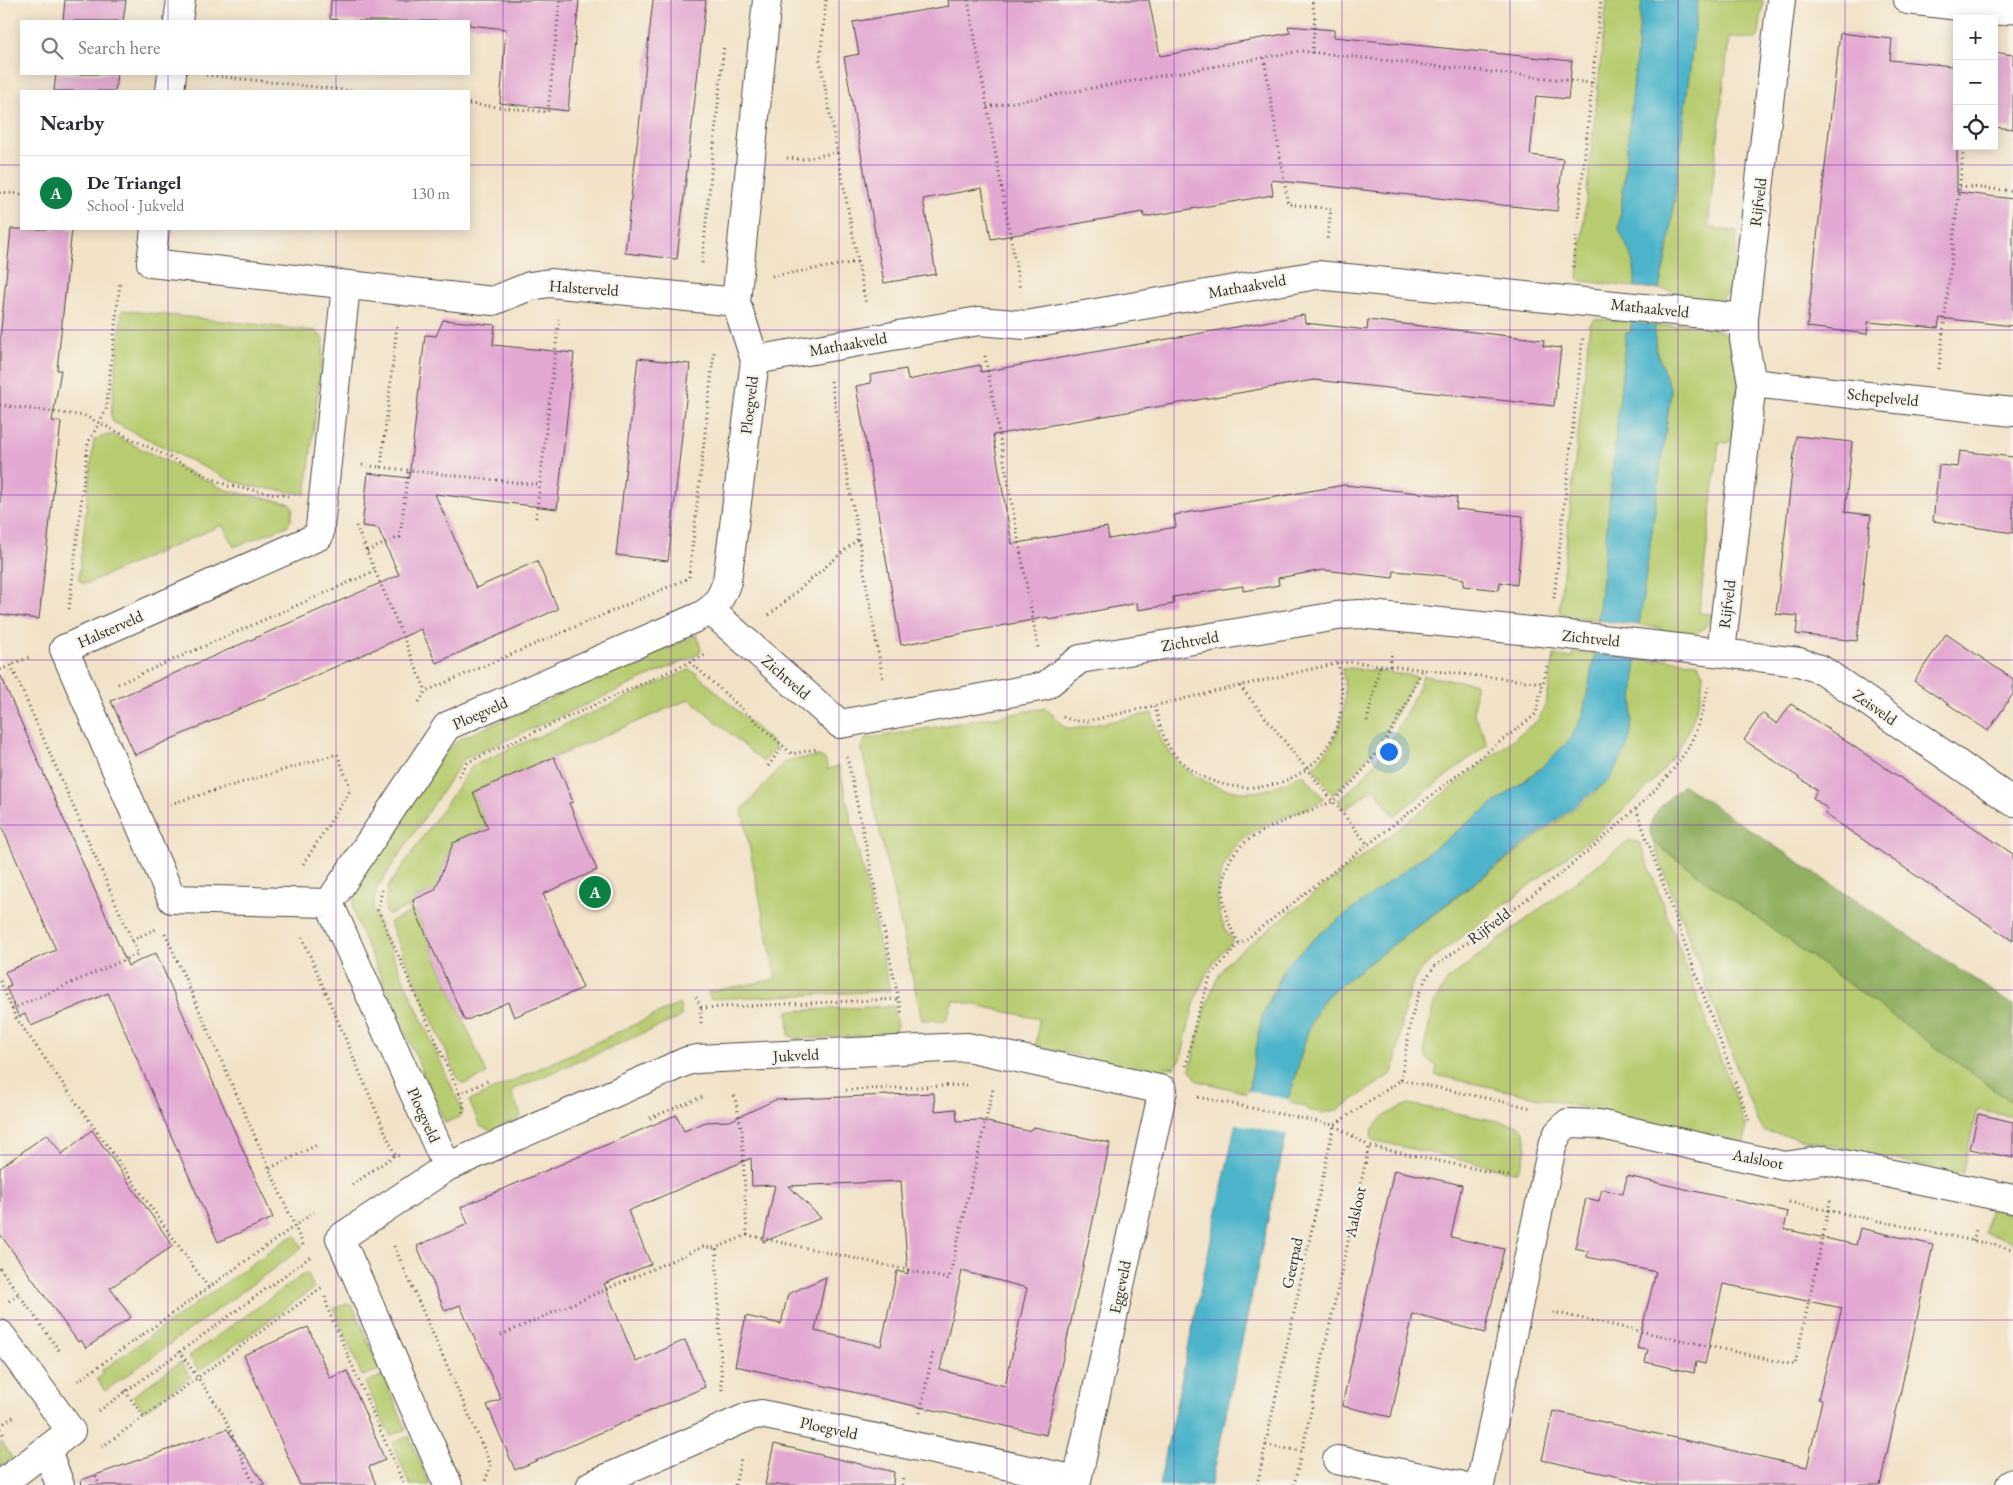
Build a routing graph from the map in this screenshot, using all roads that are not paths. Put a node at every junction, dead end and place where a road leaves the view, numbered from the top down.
1 (181, 0) edge
2 (767, 0) edge
3 (1781, 0) edge
4 (1908, 0) edge
5 (2013, 8) edge
6 (178, 20) edge
7 (172, 75) edge
8 (170, 90) edge
9 (155, 230) edge
10 (346, 286) junction
11 (736, 302) junction
12 (1744, 318) junction
13 (755, 360) junction
14 (1752, 383) junction
15 (2013, 412) edge
16 (711, 610) junction
17 (1721, 652) junction
18 (2013, 802) edge
19 (329, 903) junction
20 (1174, 1082) joint
21 (447, 1166) junction
22 (2013, 1199) edge
23 (0, 1334) edge
24 (48, 1450) junction
25 (1337, 1460) dead end
26 (1077, 1483) edge
27 (0, 1485) edge
28 (60, 1485) edge
29 (448, 1485) edge
30 (591, 1485) edge
31 (1459, 1485) edge
32 (1480, 1485) edge

1 - 6 street
2 - 11 street, Ploegveld
3 - 12 street, Rijfveld
4 - 5 street
7 - 8 street
9 - 10 street, Halsterveld
10 - 11 street, Halsterveld
10 - 19 street, Halsterveld
11 - 13 street, Ploegveld
12 - 13 street, Mathaakveld
12 - 14 street, Rijfveld
13 - 16 street, Ploegveld
14 - 15 street, Schepelveld
14 - 17 street, Rijfveld
16 - 17 street, Zichtveld
16 - 19 street, Ploegveld
17 - 18 street, Zeisveld
19 - 21 street, Ploegveld
20 - 21 street, Jukveld
20 - 26 street, Eggeveld
21 - 29 street
22 - 32 street, Aalsloot
23 - 24 street
24 - 27 street
24 - 28 street
25 - 31 street
26 - 30 street, Ploegveld

